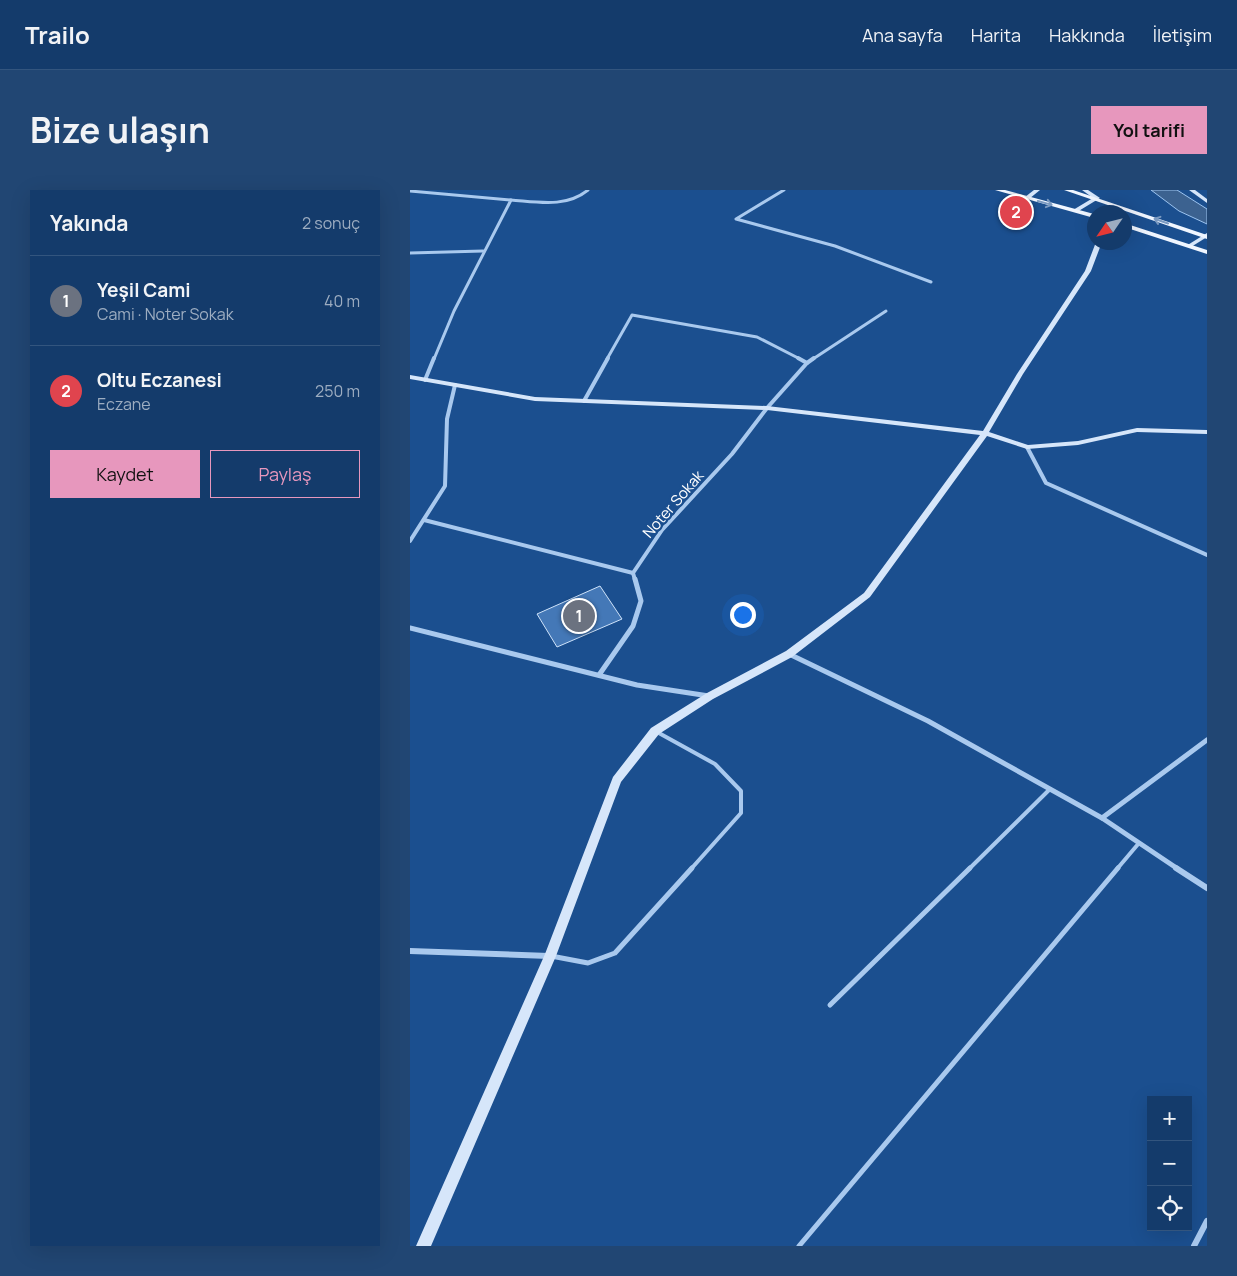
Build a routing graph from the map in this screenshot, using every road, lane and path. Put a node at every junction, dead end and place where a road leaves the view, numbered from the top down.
1 (588, 190) edge
2 (784, 190) edge
3 (998, 190) edge
4 (1038, 190) edge
5 (1067, 190) edge
6 (1084, 190) edge
7 (1192, 190) edge
8 (410, 191) edge
9 (1027, 198) junction
10 (1098, 198) junction
11 (510, 200) junction
12 (1207, 201) edge
13 (1075, 211) junction
14 (1087, 214) edge
15 (1132, 228) edge
16 (1206, 236) edge
17 (1189, 246) junction
18 (483, 250) junction
19 (1096, 250) edge
20 (1207, 252) edge
21 (410, 253) edge
22 (930, 282) dead end
23 (886, 311) dead end
24 (808, 363) junction
25 (410, 377) edge
26 (425, 380) junction
27 (455, 385) junction
28 (584, 401) junction
29 (767, 408) junction
30 (1207, 432) edge
31 (985, 433) junction
32 (1027, 447) junction
33 (424, 520) junction
34 (410, 542) edge
35 (1207, 555) edge
36 (633, 573) junction
37 (410, 628) edge
38 (789, 654) junction
39 (599, 675) junction
40 (710, 696) junction
41 (655, 731) junction
42 (1207, 740) edge
43 (1050, 790) junction
44 (1102, 818) junction
45 (1139, 843) junction
46 (1207, 888) edge
47 (410, 951) edge
48 (550, 956) junction
49 (830, 1005) dead end
50 (1207, 1221) edge
51 (423, 1246) edge
52 (799, 1246) edge
53 (1194, 1246) edge

1 - 11 street
2 - 22 street
3 - 9 main road
4 - 9 street
5 - 10 main road
6 - 10 street
7 - 12 street
8 - 11 street
9 -> 13 main road
10 - 13 street
16 -> 10 main road
11 - 18 street
13 - 14 main road
15 - 17 main road
16 - 17 street
17 - 20 main road
18 - 21 street
18 - 26 street
19 - 31 street
23 - 24 street, Noter Sokak
24 - 28 street
24 - 29 street, Noter Sokak
25 - 26 street
26 - 27 street
27 - 28 street
27 - 33 street
28 - 29 street
29 - 31 street
29 - 36 street, Noter Sokak
30 - 32 street
31 - 32 street
31 - 38 street
32 - 35 street
33 - 34 street
33 - 36 street
36 - 39 street
37 - 39 street
38 - 40 street
38 - 43 street
39 - 40 street
40 - 41 street
41 - 48 street
41 - 48 lane
42 - 44 street
43 - 44 street
43 - 49 lane
44 - 45 street
45 - 46 street
45 - 52 lane
47 - 48 street
48 - 51 street
50 - 53 street

